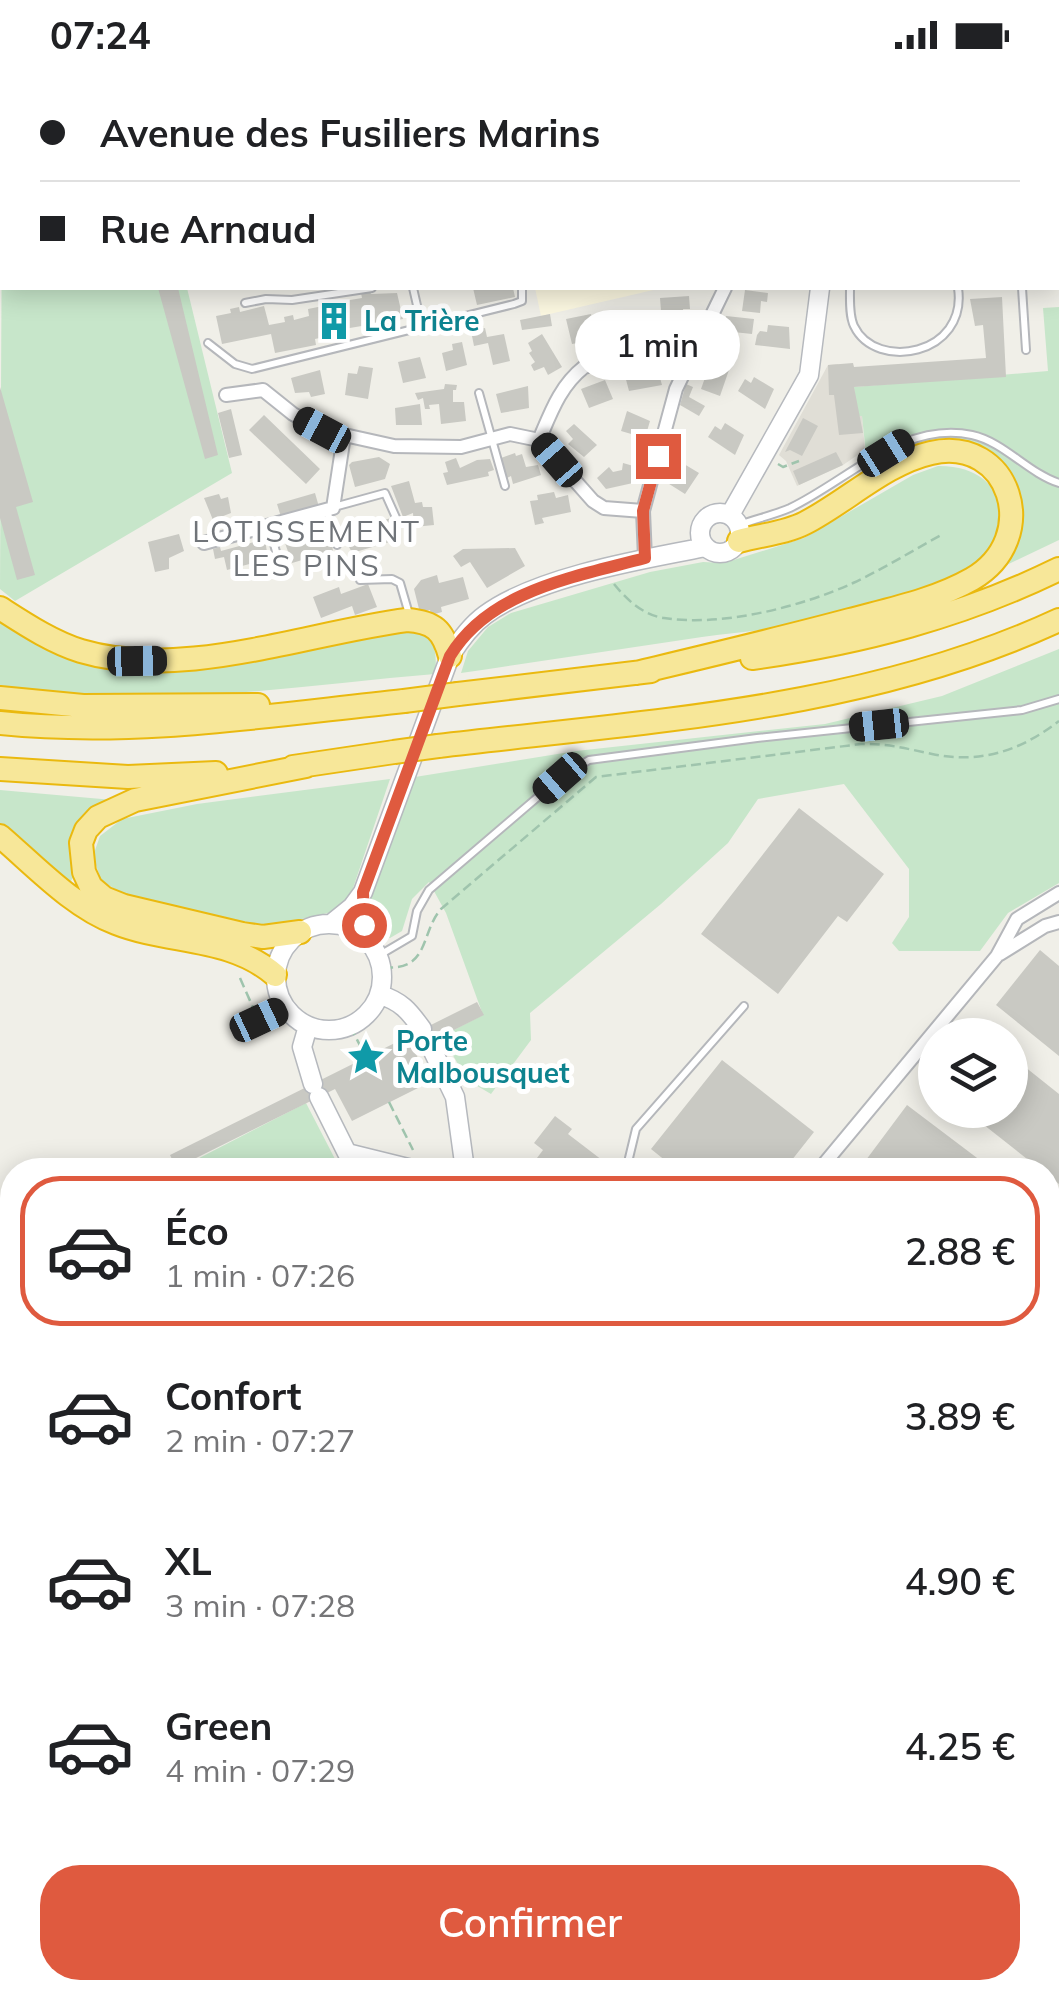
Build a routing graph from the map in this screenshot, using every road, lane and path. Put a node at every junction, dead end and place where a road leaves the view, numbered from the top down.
1 (359, 290) edge
2 (413, 290) edge
3 (522, 290) edge
4 (724, 290) edge
5 (820, 290) edge
6 (850, 290) edge
7 (958, 290) edge
8 (1022, 290) edge
9 (244, 303) dead end
10 (422, 327) junction
11 (699, 337) junction
12 (208, 343) dead end
13 (1026, 350) dead end
14 (479, 393) dead end
15 (226, 395) dead end
16 (344, 436) junction
17 (491, 439) junction
18 (540, 440) junction
19 (764, 455) junction
20 (799, 461) dead end
21 (1059, 483) edge
22 (505, 486) dead end
23 (330, 508) junction
24 (643, 511) junction
25 (398, 522) dead end
26 (269, 525) junction
27 (736, 527) junction
28 (941, 535) dead end
29 (204, 543) dead end
30 (338, 545) dead end
31 (706, 547) junction
32 (645, 558) junction
33 (278, 559) dead end
34 (609, 568) junction
35 (1059, 570) edge
36 (360, 580) dead end
37 (0, 608) edge
38 (407, 620) junction
39 (1059, 620) edge
40 (450, 656) junction
41 (636, 673) junction
42 (0, 698) edge
43 (1059, 699) edge
44 (372, 704) junction
45 (1059, 720) edge
46 (0, 722) edge
47 (306, 766) junction
48 (0, 769) edge
49 (0, 836) edge
50 (363, 892) junction
51 (1059, 894) edge
52 (1059, 922) edge
53 (331, 924) junction
54 (300, 932) junction
55 (366, 938) junction
56 (997, 956) junction
57 (380, 961) junction
58 (275, 974) junction
59 (380, 994) junction
60 (744, 1006) dead end
61 (285, 1008) junction
62 (259, 1020) dead end
63 (308, 1026) junction
64 (350, 1026) junction
65 (366, 1057) dead end
66 (389, 1102) dead end
67 (360, 1158) edge
68 (414, 1158) edge
69 (464, 1158) edge
70 (628, 1158) edge
71 (829, 1158) edge

1 - 9 lane
2 - 10 lane
3 - 10 lane
4 - 11 street
5 - 19 street
6 - 7 lane
8 - 13 lane
10 - 12 lane
11 - 18 street
11 - 24 street
14 - 17 lane
15 - 16 street
16 - 17 street
16 - 23 street
17 - 18 street
17 - 22 lane
18 - 24 street
19 - 20 path
19 - 27 street
21 - 27 lane
23 - 25 lane
23 - 26 street
23 - 30 lane
24 - 32 street
26 - 29 street
26 - 33 lane
27 - 31 street
27 - 31 street
27 - 41 highway
28 - 34 path
31 - 32 street
32 - 34 street
34 - 40 street
35 - 41 highway
36 - 38 lane
37 - 38 highway
38 - 40 highway
39 - 47 highway, bridge
40 - 50 street
41 - 44 highway, bridge
42 - 44 highway
43 - 57 lane
44 - 46 highway
45 - 57 path
47 - 48 highway
47 - 54 highway
49 - 58 highway
50 - 53 street
50 - 55 street
51 - 56 street
52 - 56 street
53 - 54 street
53 - 55 street
54 - 58 street
55 - 57 street
56 - 71 street
57 - 59 street
58 - 61 street
59 - 64 street
59 - 69 street
60 - 70 lane
61 - 62 lane
61 - 63 street
63 - 64 street
63 - 67 street
64 - 65 path
66 - 68 path

